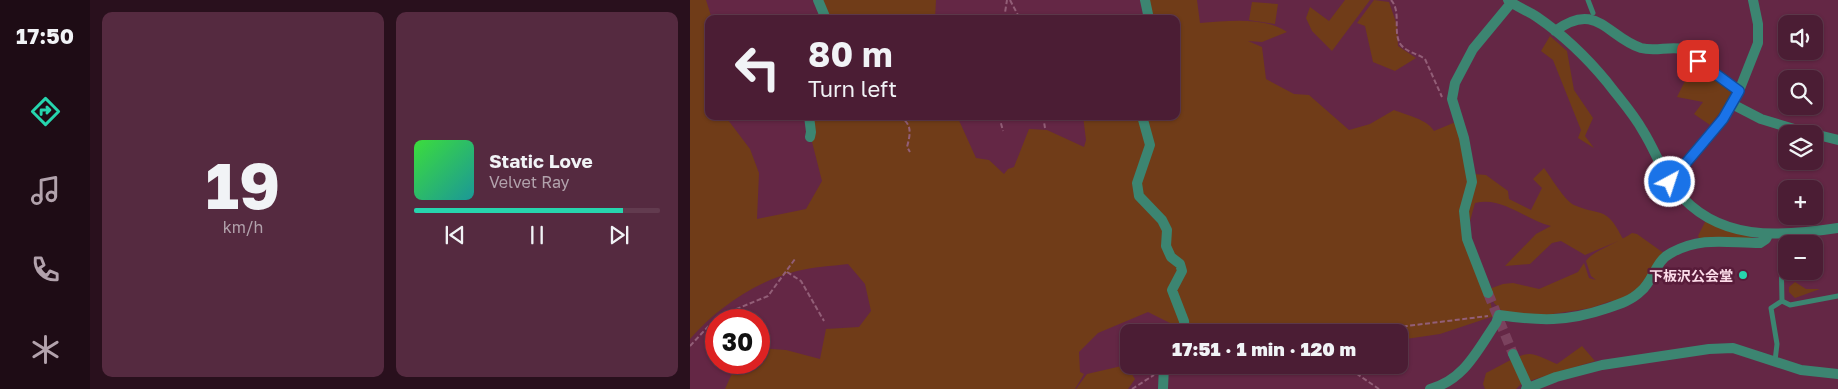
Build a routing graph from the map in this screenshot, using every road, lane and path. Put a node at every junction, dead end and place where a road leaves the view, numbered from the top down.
1 (818, 0) edge
2 (1008, 0) edge
3 (1145, 0) edge
4 (1391, 0) edge
5 (1588, 0) edge
6 (1753, 0) edge
7 (1509, 1) edge
8 (1593, 13) junction
9 (824, 15) edge
10 (1005, 15) edge
11 (1017, 15) edge
12 (1148, 15) edge
13 (1555, 32) junction
14 (1739, 91) junction
15 (1732, 104) junction
16 (1454, 108) junction
17 (809, 120) edge
18 (905, 120) edge
19 (1000, 120) edge
20 (1044, 120) edge
21 (1143, 120) edge
22 (1781, 125) edge
23 (1045, 128) dead end
24 (1003, 131) dead end
25 (810, 137) dead end
26 (1823, 137) edge
27 (1838, 140) edge
28 (910, 152) dead end
29 (1670, 182) junction
30 (1838, 228) edge
31 (1789, 234) junction
32 (1768, 235) junction
33 (795, 259) dead end
34 (787, 272) junction
35 (1488, 293) tunnel mouth
36 (1838, 296) edge
37 (1782, 301) junction
38 (1499, 315) junction
39 (824, 321) dead end
40 (1184, 324) edge
41 (1408, 326) edge
42 (690, 346) edge
43 (1513, 354) tunnel mouth
44 (1775, 362) junction
45 (1154, 374) edge
46 (1163, 374) edge
47 (1357, 374) edge
48 (1838, 374) edge
49 (1527, 388) edge
50 (1132, 389) edge
51 (1163, 389) edge
52 (1379, 389) edge
53 (1430, 389) edge

1 - 9 street
2 - 10 path
2 - 11 path
3 - 12 street
4 - 16 path
5 - 8 lane
6 - 14 street
7 - 13 street
7 - 16 street
8 - 13 street
8 - 14 street
13 - 29 street
14 - 15 street
15 - 22 street
15 - 29 street
16 - 35 street
17 - 25 street
18 - 28 path
19 - 24 path
20 - 23 path
21 - 40 street
26 - 27 street
29 - 32 street
30 - 31 street
31 - 32 street
31 - 37 lane
32 - 38 street
33 - 34 path
34 - 39 path
34 - 42 path
36 - 37 lane
37 - 44 lane
38 - 41 path
38 - 53 street
43 - 49 street
44 - 48 street
44 - 49 street
45 - 50 path
46 - 51 street
47 - 52 path

